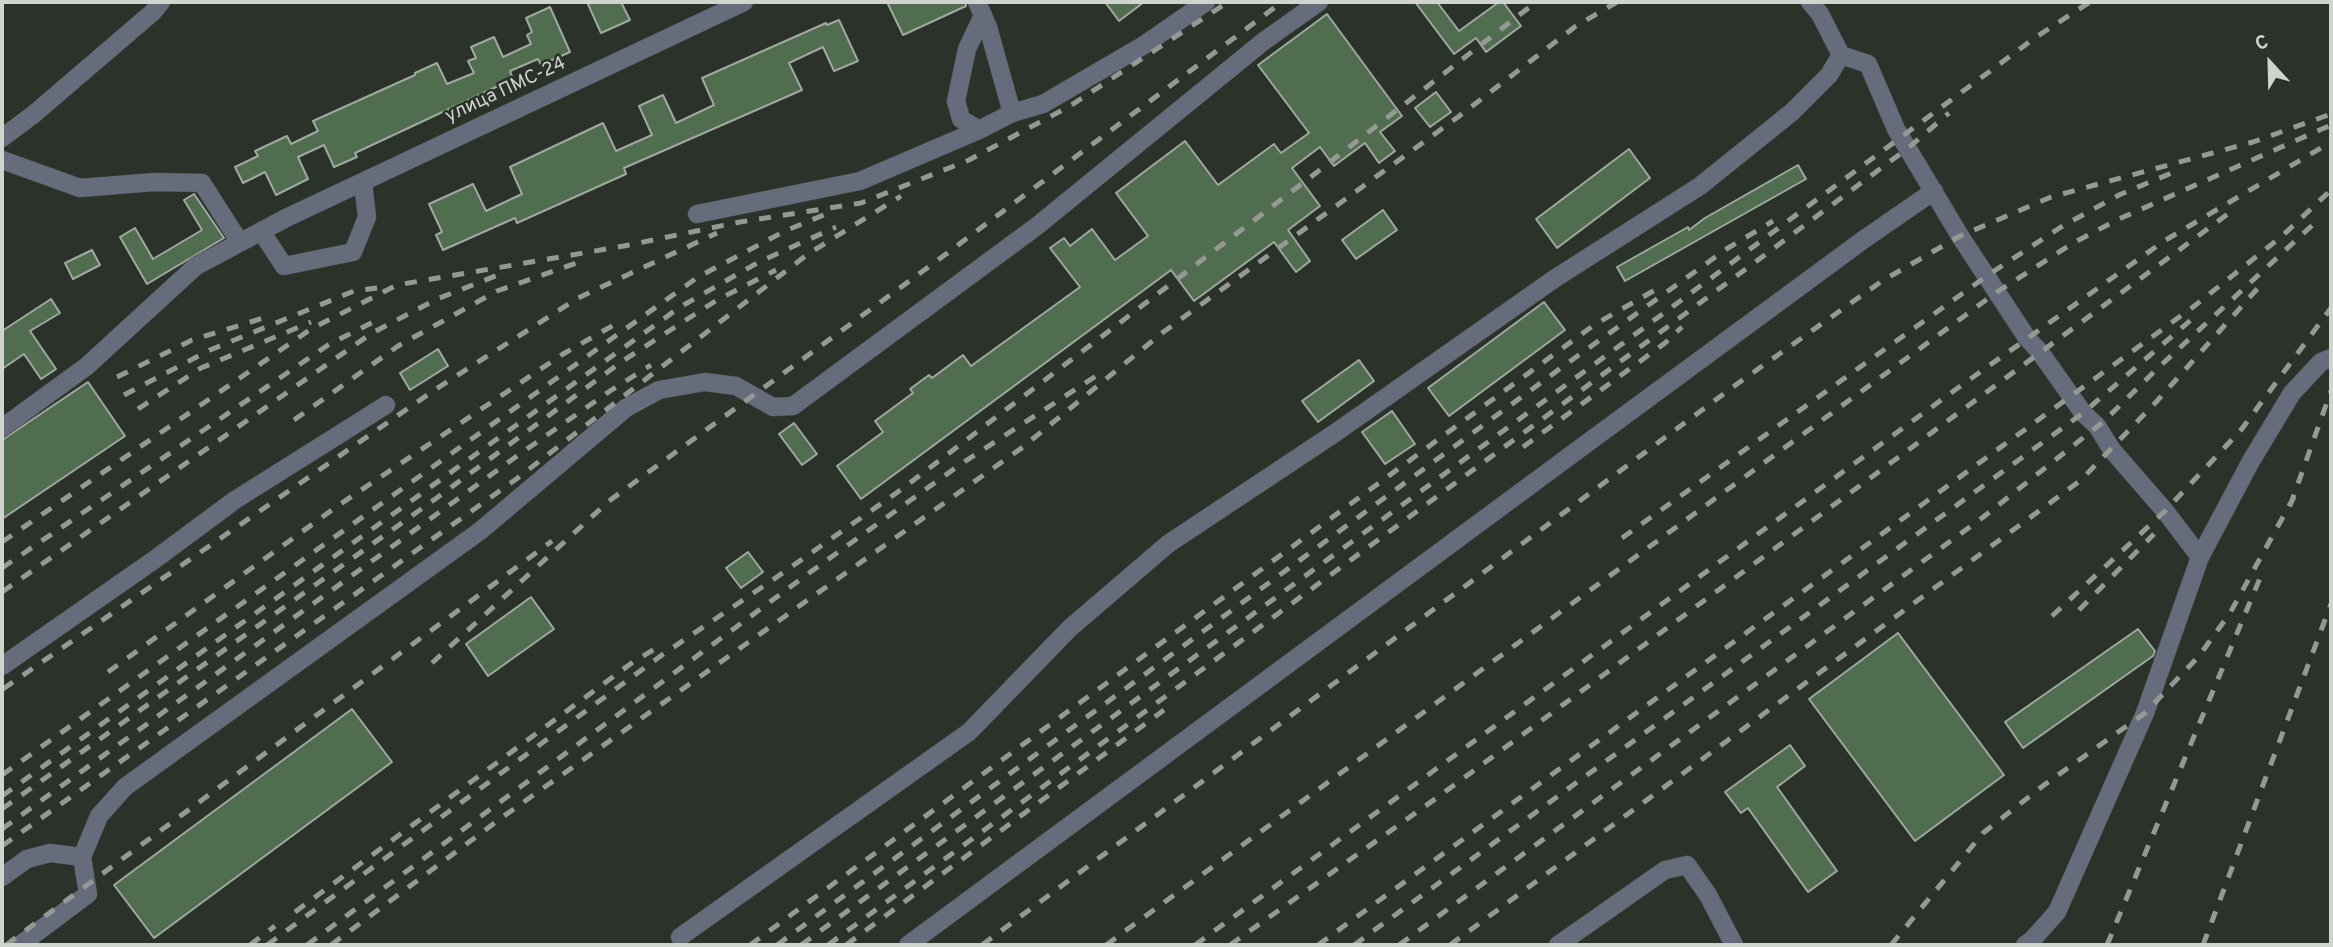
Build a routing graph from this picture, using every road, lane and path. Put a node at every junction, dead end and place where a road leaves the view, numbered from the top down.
1 (162, 2) edge
2 (744, 2) edge
3 (1206, 2) edge
4 (1319, 2) edge
5 (1810, 2) edge
6 (980, 8) edge
7 (1841, 55) junction
8 (1012, 113) junction
9 (979, 130) junction
10 (2, 138) edge
11 (2, 160) edge
12 (363, 181) junction
13 (1934, 191) junction
14 (697, 214) dead end
15 (261, 231) junction
16 (239, 242) junction
17 (2331, 358) edge
18 (386, 405) dead end
19 (2, 428) edge
20 (2200, 557) junction
21 (2, 666) edge
22 (82, 857) junction
23 (2, 877) edge
24 (680, 937) dead end
25 (20, 945) edge
26 (908, 945) edge
27 (1558, 945) edge
28 (1734, 945) edge
29 (2025, 945) edge

1 - 10 street
2 - 12 street, улица ПМС-24
3 - 8 street
4 - 22 street
5 - 7 street
6 - 8 street
6 - 9 street
7 - 13 street
7 - 24 street
8 - 9 street
9 - 14 street
11 - 16 street
12 - 15 street, улица ПМС-24
12 - 15 street
13 - 20 street
13 - 26 street
15 - 16 street, улица ПМС-24
16 - 19 street, улица ПМС-24
17 - 20 street
18 - 21 street
20 - 29 street
22 - 23 street
22 - 25 street
27 - 28 street

